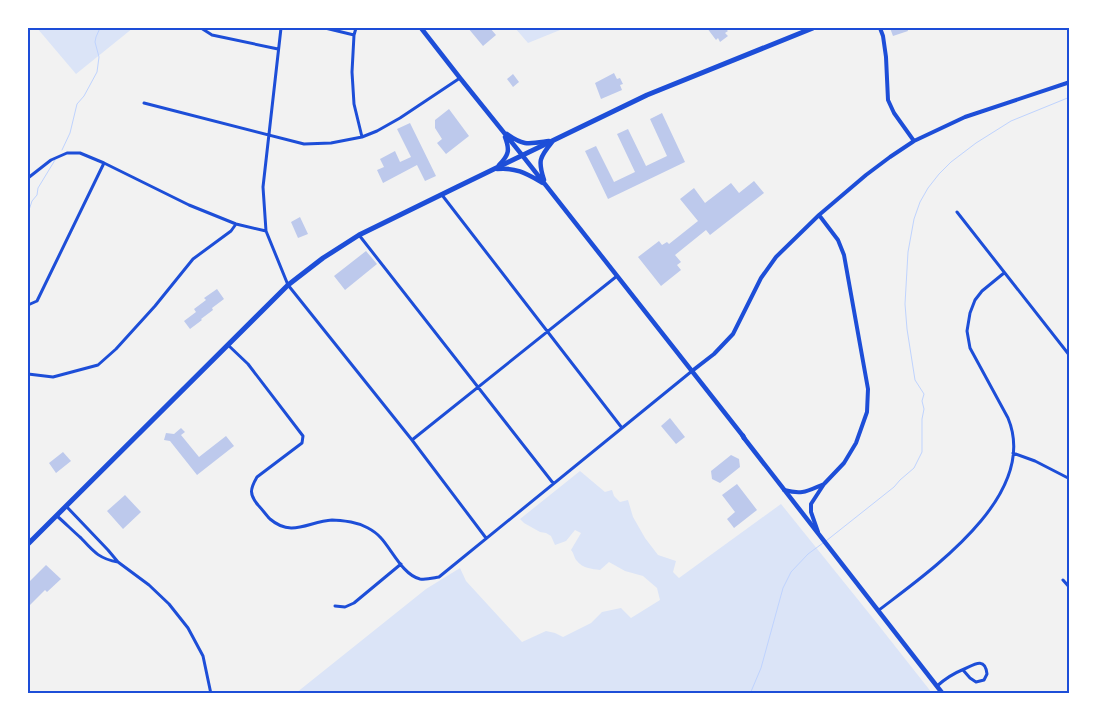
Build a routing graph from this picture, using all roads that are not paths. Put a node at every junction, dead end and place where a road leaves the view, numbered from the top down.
1 (202, 28) edge
2 (281, 28) edge
3 (325, 28) edge
4 (356, 28) edge
5 (421, 28) edge
6 (813, 28) edge
7 (880, 28) edge
8 (354, 35) junction
9 (278, 49) junction
10 (460, 78) junction
11 (1070, 82) edge
12 (144, 103) dead end
13 (502, 131) junction
14 (270, 136) junction
15 (362, 137) junction
16 (552, 141) junction
17 (914, 142) junction
18 (522, 155) junction
19 (104, 163) junction
20 (493, 170) junction
21 (28, 178) edge
22 (545, 184) junction
23 (442, 194) junction
24 (957, 212) dead end
25 (819, 215) junction
26 (236, 224) junction
27 (266, 232) junction
28 (359, 235) junction
29 (1004, 273) junction
30 (617, 276) junction
31 (288, 285) junction
32 (28, 305) edge
33 (547, 332) junction
34 (228, 344) junction
35 (1070, 356) edge
36 (692, 371) junction
37 (28, 374) edge
38 (478, 387) junction
39 (622, 428) junction
40 (412, 440) junction
41 (1013, 452) junction
42 (1070, 479) edge
43 (554, 483) junction
44 (824, 484) junction
45 (784, 490) junction
46 (66, 506) junction
47 (56, 516) junction
48 (819, 534) junction
49 (486, 538) junction
50 (28, 544) edge
51 (118, 562) junction
52 (402, 564) junction
53 (1063, 580) dead end
54 (1070, 588) edge
55 (335, 606) dead end
56 (879, 610) junction
57 (963, 670) junction
58 (937, 686) junction
59 (211, 694) edge
60 (943, 694) edge

1 - 9 street
2 - 9 street
3 - 8 street
4 - 8 street
5 - 10 main road
6 - 16 main road
7 - 17 street
8 - 15 street
9 - 14 street
10 - 13 main road
10 - 15 street
11 - 17 street
12 - 14 street
13 - 16 main road
13 - 18 main road
13 - 20 main road
14 - 15 street
14 - 27 street
16 - 18 main road
16 - 22 main road
17 - 25 street
18 - 20 main road
18 - 22 main road
19 - 21 street
19 - 26 street
19 - 32 street
20 - 22 main road
20 - 23 main road
22 - 30 main road
23 - 28 main road
23 - 33 street
24 - 29 street
25 - 36 street
25 - 44 street
26 - 27 street
26 - 37 street
27 - 31 street
28 - 31 main road
28 - 38 street
29 - 35 street
29 - 41 street
30 - 33 street
30 - 36 main road
31 - 34 main road
31 - 40 street
33 - 38 street
33 - 39 street
34 - 46 main road
34 - 52 street
36 - 39 street
36 - 45 main road
38 - 40 street
38 - 43 street
39 - 43 street
40 - 49 street
41 - 42 street
41 - 56 street
43 - 49 street
44 - 45 street
44 - 48 street
45 - 48 main road
46 - 47 main road
46 - 51 street
47 - 50 main road
47 - 51 street
48 - 56 main road
49 - 52 street
51 - 59 street
52 - 55 street
53 - 54 street
56 - 58 main road
57 - 57 street
57 - 58 street
58 - 60 main road

